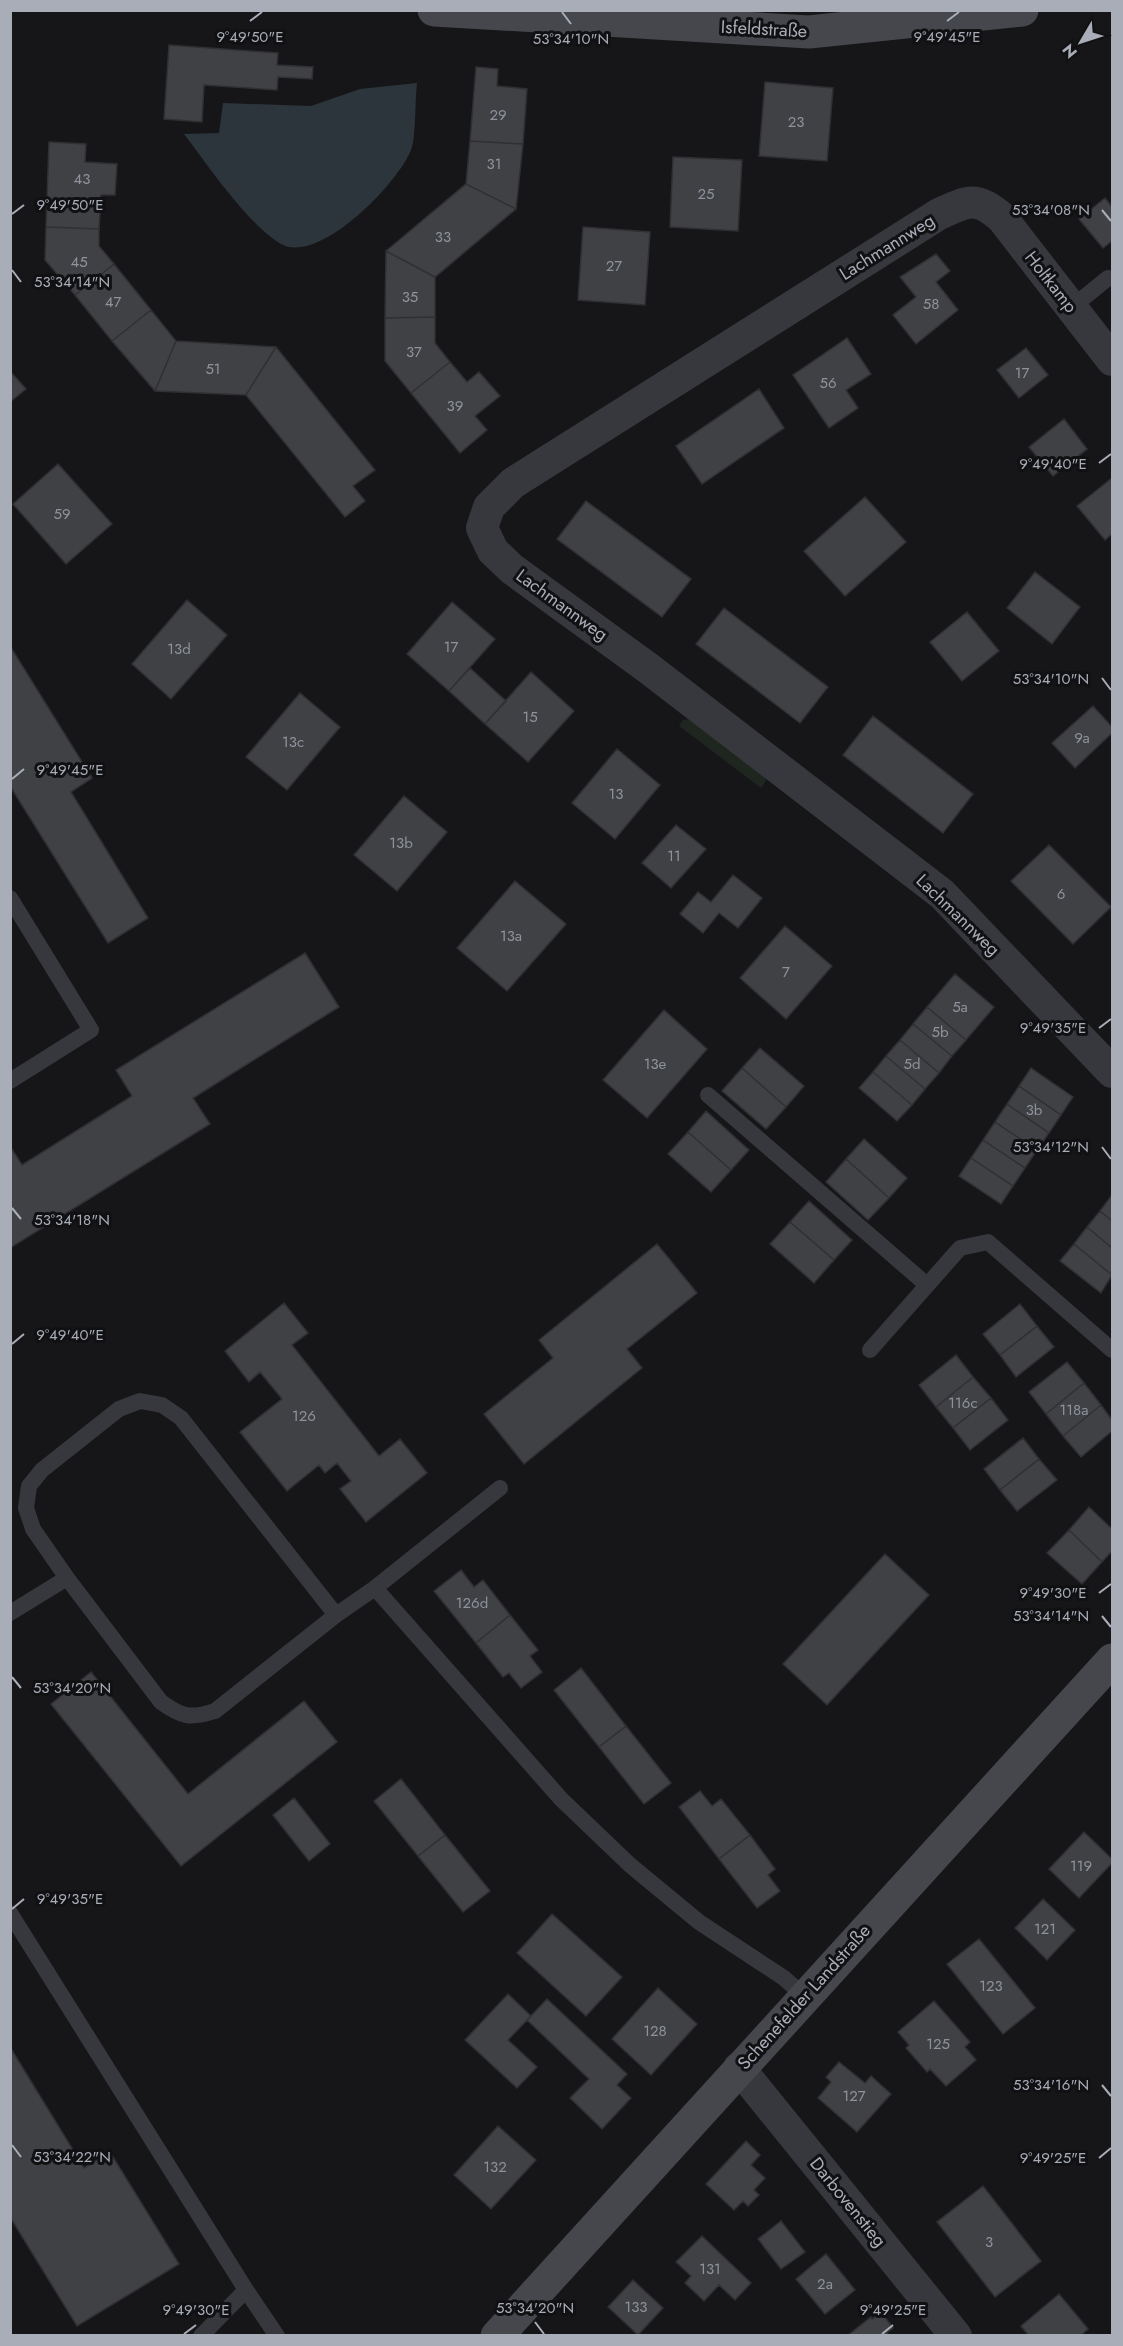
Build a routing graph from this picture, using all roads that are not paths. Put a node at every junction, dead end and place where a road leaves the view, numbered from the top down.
1 (434, 10) edge
2 (1022, 10) edge
3 (988, 206) joint
4 (1108, 278) dead end
5 (1071, 308) junction
6 (1113, 360) edge
7 (10, 898) edge
8 (1113, 1072) edge
9 (10, 1081) edge
10 (708, 1095) dead end
11 (927, 1285) junction
12 (870, 1350) dead end
13 (1113, 1350) edge
14 (501, 1488) dead end
15 (67, 1578) junction
16 (375, 1588) junction
17 (10, 1613) edge
18 (336, 1615) junction
19 (1113, 1660) edge
20 (10, 1913) edge
21 (804, 1996) junction
22 (739, 2068) junction
23 (246, 2290) junction
24 (201, 2336) edge
25 (277, 2336) edge
26 (497, 2336) edge
27 (956, 2336) edge

1 - 2 street, Isfeldstraße
3 - 5 street, Holtkamp
3 - 8 street, Lachmannweg
4 - 5 lane
5 - 6 street, Holtkamp
7 - 9 lane
10 - 11 lane
11 - 12 lane
11 - 13 lane
14 - 16 lane
15 - 17 lane
15 - 18 lane
15 - 18 lane
16 - 18 lane
16 - 21 lane
19 - 21 street, Schenefelder Landstraße
20 - 23 lane
21 - 22 street, Schenefelder Landstraße
22 - 26 street, Schenefelder Landstraße
22 - 27 street, Darbovenstieg
23 - 24 lane
23 - 25 lane

